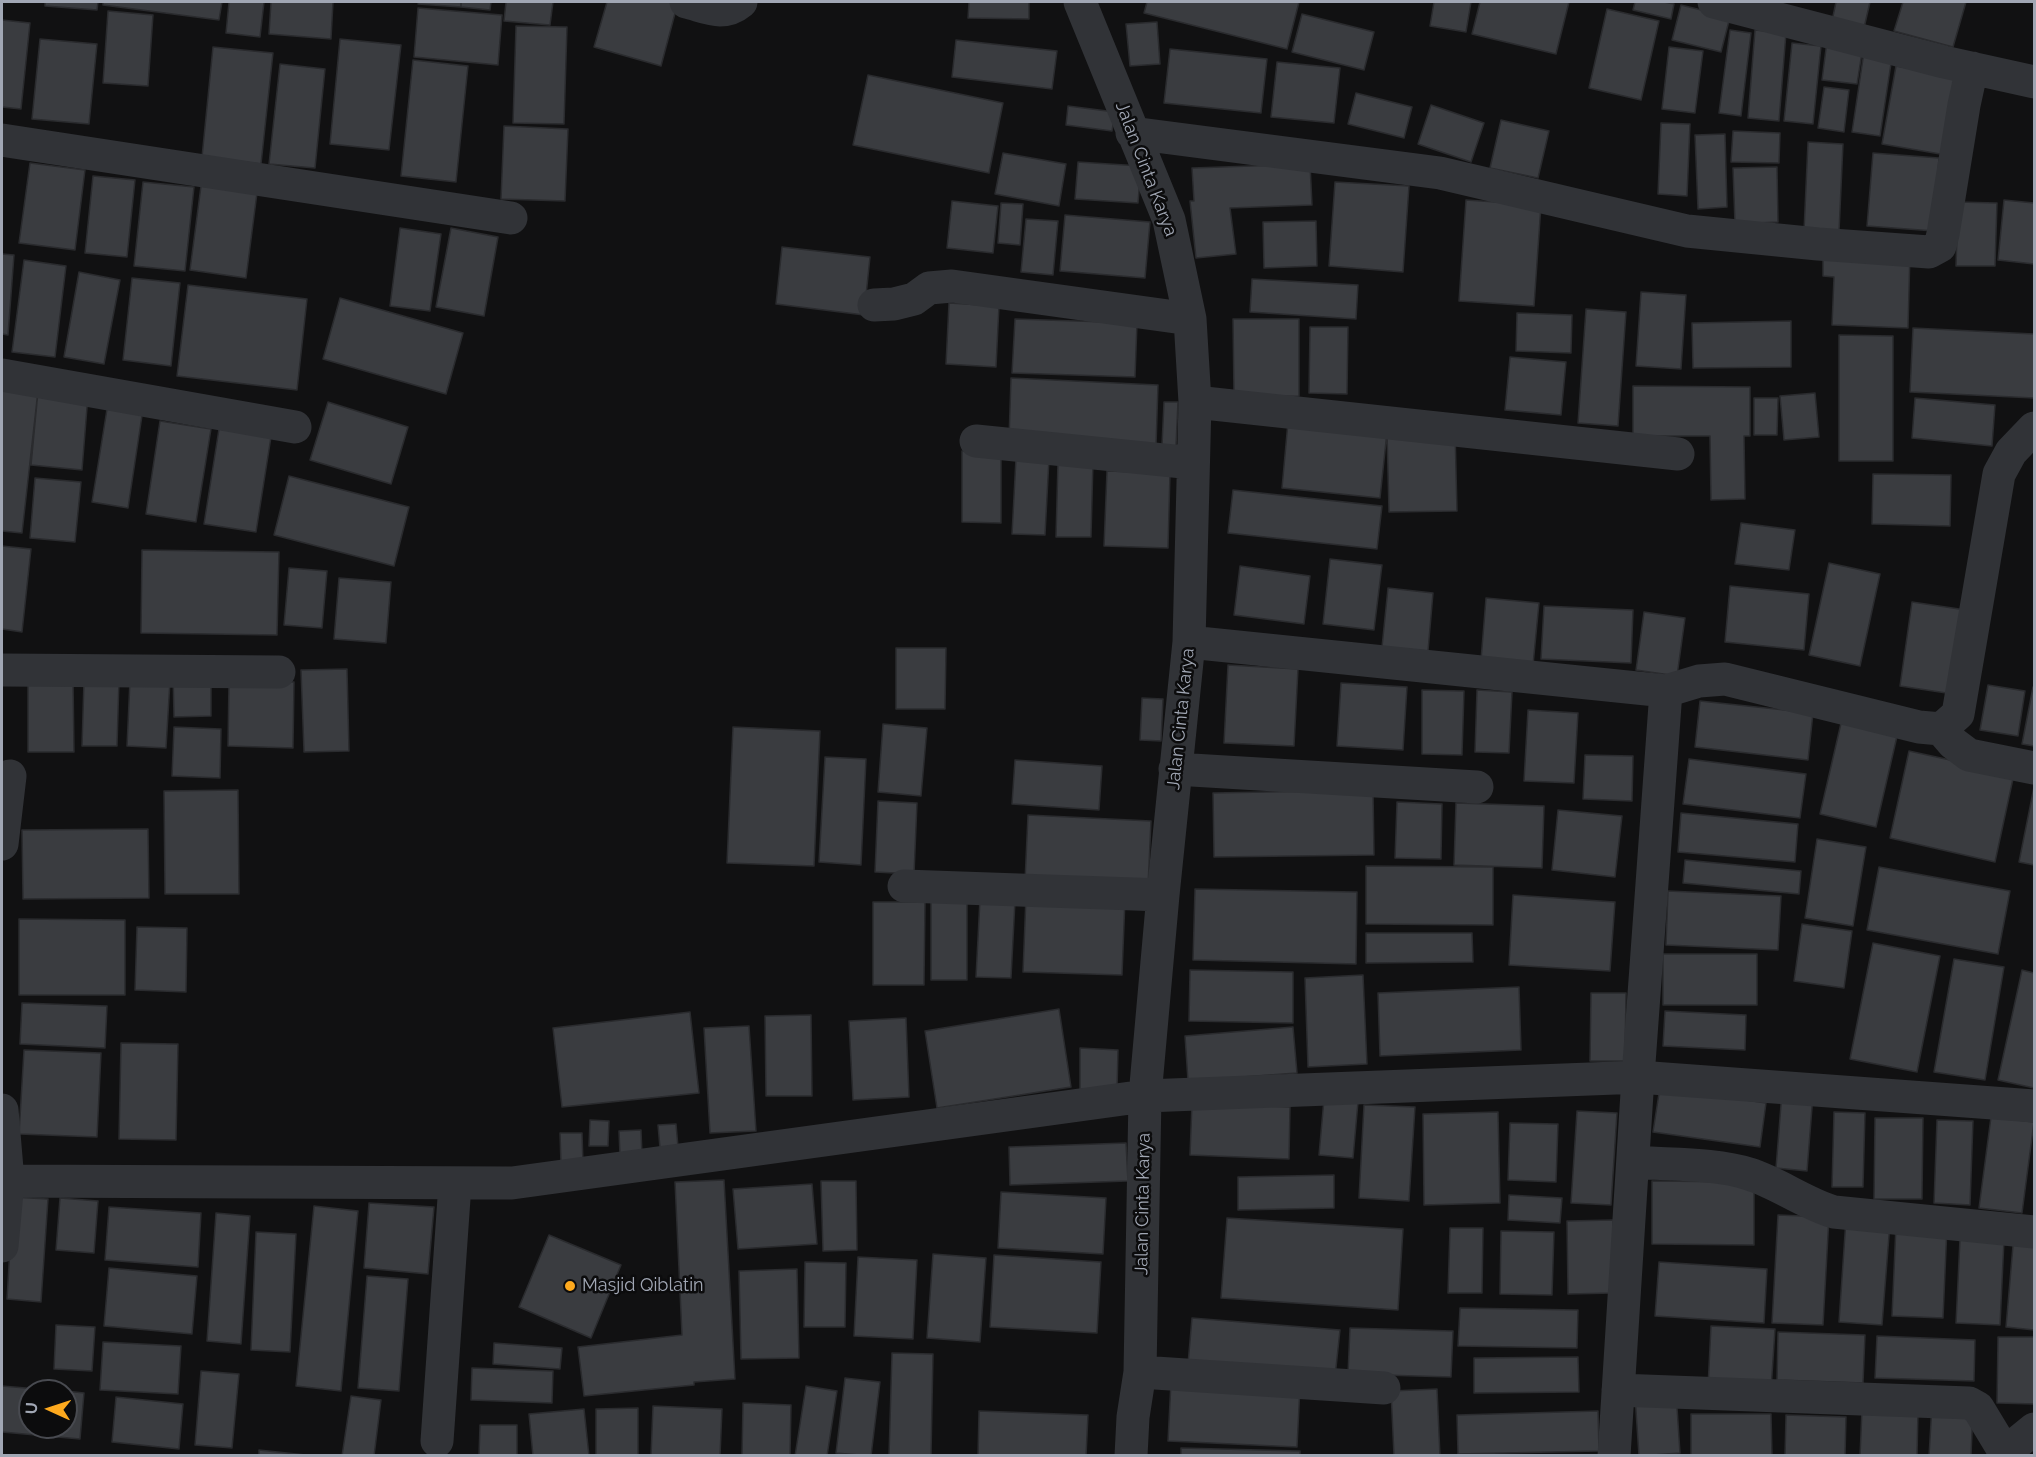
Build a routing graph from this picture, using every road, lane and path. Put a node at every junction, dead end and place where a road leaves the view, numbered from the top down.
1 (686, 2) edge
2 (741, 2) edge
3 (1080, 2) edge
4 (1714, 2) edge
5 (1972, 68) junction
6 (2034, 82) edge
7 (1132, 133) junction
8 (2, 140) edge
9 (511, 218) dead end
10 (874, 305) dead end
11 (1190, 319) junction
12 (2, 375) edge
13 (1195, 402) junction
14 (295, 427) dead end
15 (2034, 428) edge
16 (976, 441) dead end
17 (1678, 454) dead end
18 (1193, 463) junction
19 (1189, 642) junction
20 (2, 670) edge
21 (279, 672) dead end
22 (1666, 691) junction
23 (1941, 729) junction
24 (2034, 768) edge
25 (1175, 769) junction
26 (10, 776) dead end
27 (1477, 787) dead end
28 (2, 844) edge
29 (904, 886) dead end
30 (1163, 895) junction
31 (1638, 1077) junction
32 (1145, 1096) junction
33 (2034, 1106) edge
34 (2, 1110) edge
35 (1633, 1162) junction
36 (5, 1181) edge
37 (455, 1184) junction
38 (2034, 1232) edge
39 (2, 1246) edge
40 (1140, 1372) junction
41 (1384, 1388) dead end
42 (1618, 1390) junction
43 (2034, 1429) edge
44 (437, 1441) dead end
45 (1131, 1455) edge
46 (1614, 1455) edge
47 (2007, 1455) edge

1 - 2 street
3 - 7 street, Jalan Cinta Karya
4 - 5 street
5 - 6 street
5 - 7 street
7 - 11 street, Jalan Cinta Karya
8 - 9 street
10 - 11 street
11 - 13 street, Jalan Cinta Karya
12 - 14 street
13 - 17 street
13 - 18 street, Jalan Cinta Karya
15 - 23 street
16 - 18 street
18 - 19 street, Jalan Cinta Karya
19 - 22 street
19 - 25 street, Jalan Cinta Karya
20 - 21 street
22 - 23 street
22 - 31 street
23 - 24 street
25 - 27 street
25 - 30 street, Jalan Cinta Karya
26 - 28 street
29 - 30 street
30 - 32 street, Jalan Cinta Karya
31 - 32 street
31 - 33 street
31 - 35 street
32 - 37 street
32 - 40 street, Jalan Cinta Karya
34 - 36 street
35 - 38 street
35 - 42 street
36 - 37 street
36 - 39 street
37 - 44 street
40 - 41 street
40 - 45 street, Jalan Cinta Karya
42 - 46 street
42 - 47 street
43 - 47 street

